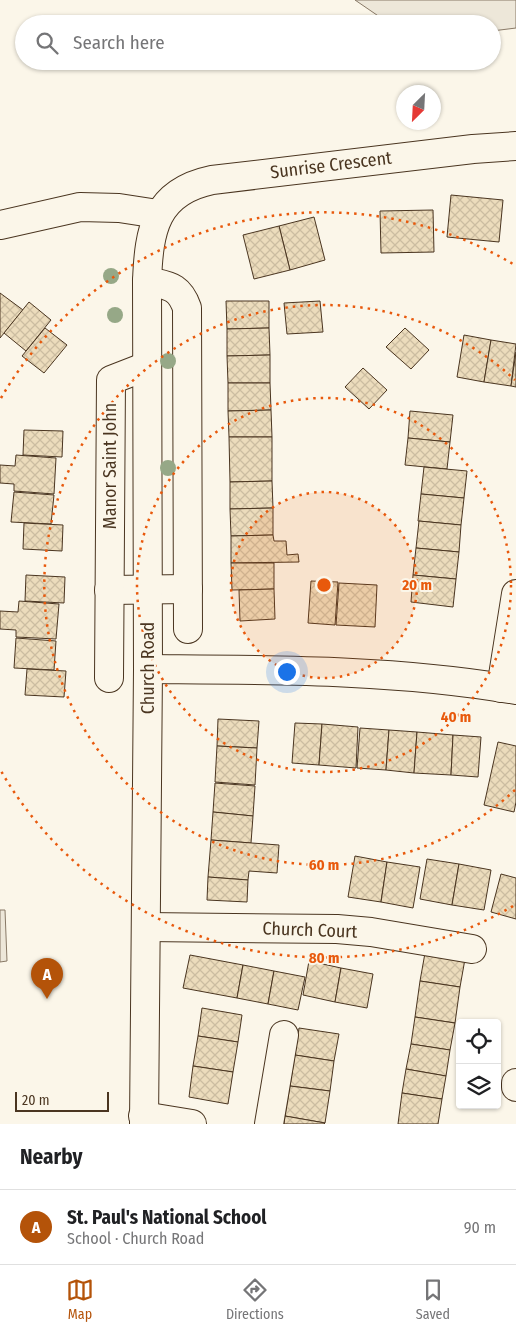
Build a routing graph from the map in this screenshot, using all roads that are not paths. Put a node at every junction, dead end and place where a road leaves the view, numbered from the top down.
1 (510, 149) edge
2 (158, 214) junction
3 (0, 225) edge
4 (147, 281) junction
5 (147, 366) junction
6 (109, 590) junction
7 (148, 590) junction
8 (188, 590) junction
9 (516, 594) edge
10 (188, 629) dead end
11 (148, 669) junction
12 (109, 678) dead end
13 (509, 689) edge
14 (146, 927) junction
15 (472, 949) dead end
16 (284, 1035) dead end
17 (516, 1083) edge
18 (516, 1087) edge
19 (144, 1120) edge
20 (192, 1124) edge
21 (269, 1124) edge

1 - 2 street, Sunrise Crescent
2 - 3 street
2 - 4 street, Church Road
4 - 5 street, Church Road
4 - 8 street
5 - 6 street, Manor Saint John
5 - 7 street, Church Road
6 - 7 street
6 - 12 street, Manor Saint John
7 - 8 street
7 - 11 street, Church Road
8 - 10 street
9 - 13 street
11 - 13 street
11 - 14 street, Church Road
14 - 15 street, Church Court
14 - 19 street, Church Road
16 - 21 street
17 - 18 street
19 - 20 street

